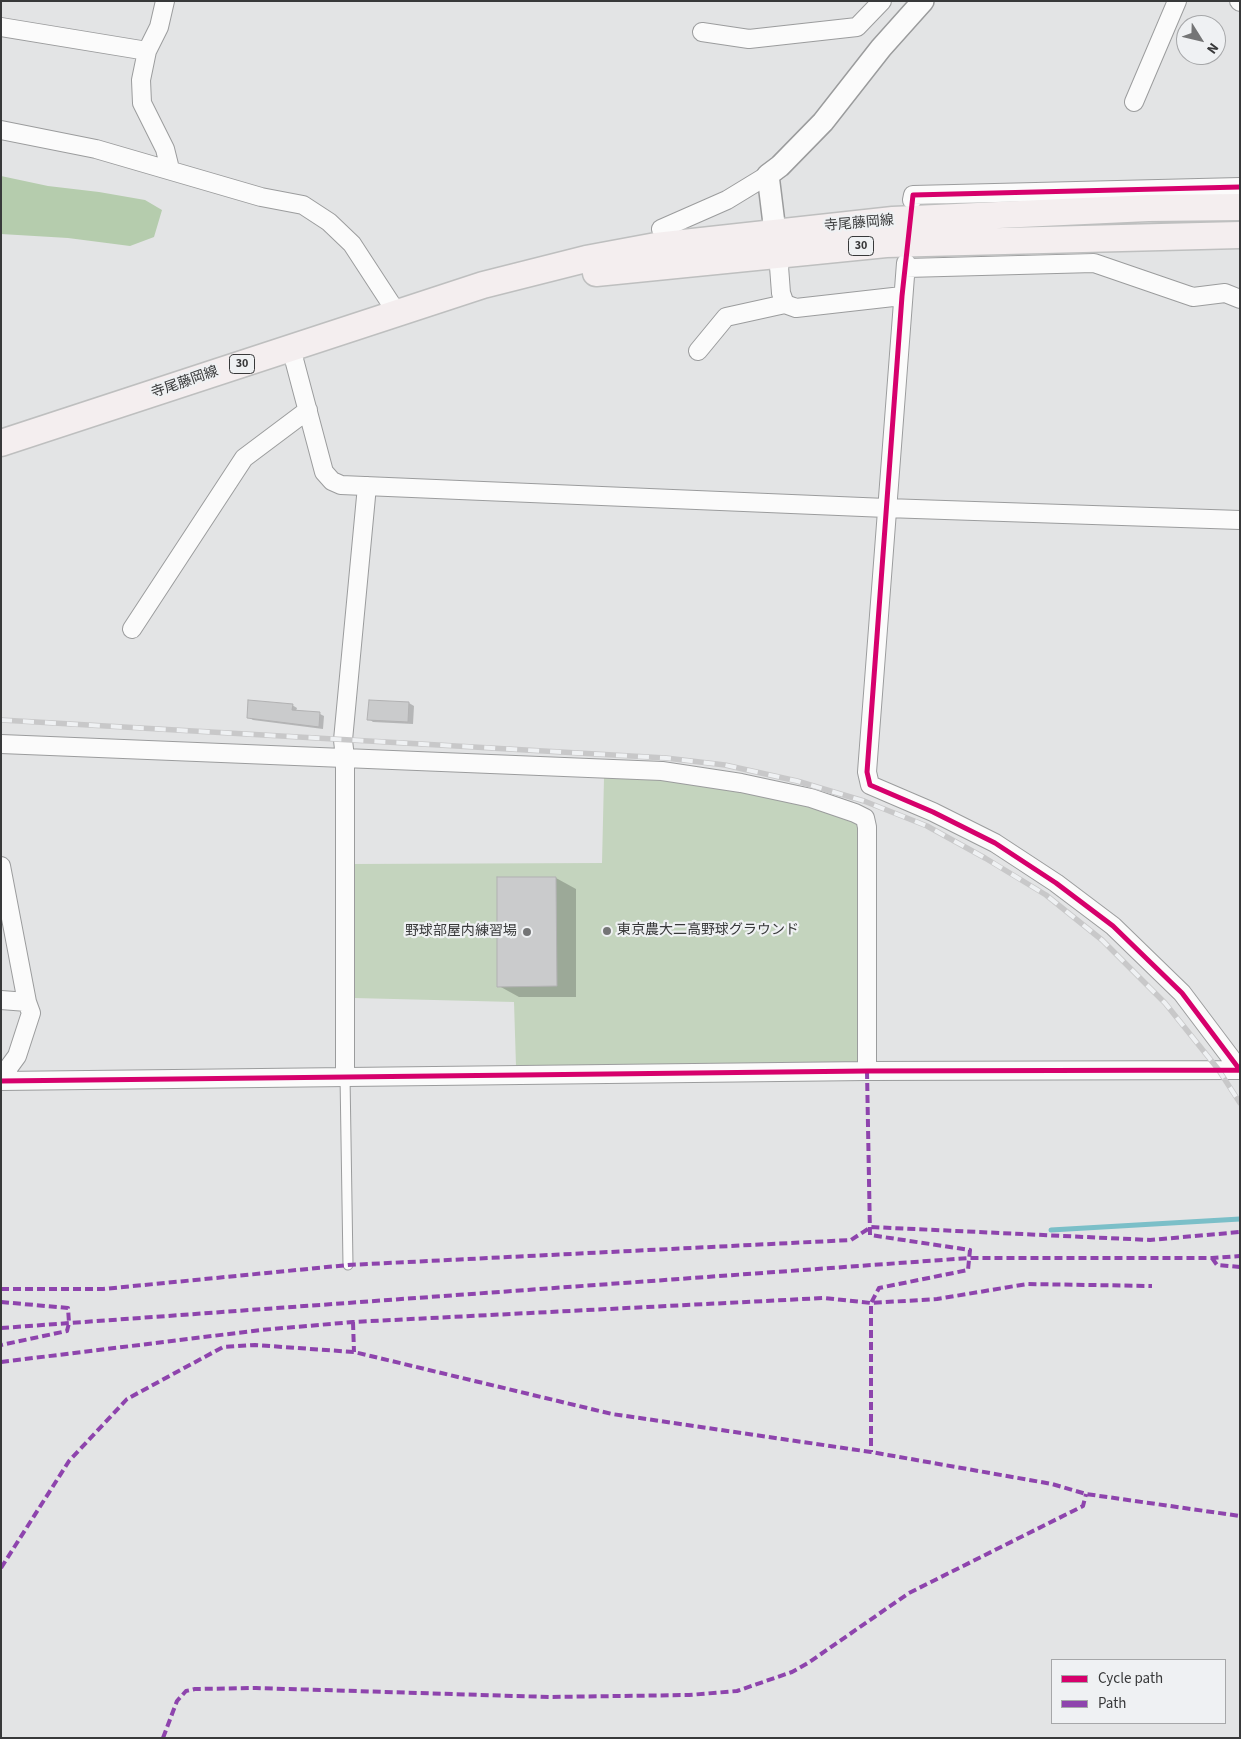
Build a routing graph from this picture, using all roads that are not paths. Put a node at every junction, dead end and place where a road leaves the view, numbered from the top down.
1 (165, 1) edge
2 (882, 1) edge
3 (923, 1) edge
4 (1177, 1) edge
5 (1, 26) edge
6 (702, 32) dead end
7 (147, 51) junction
8 (1134, 102) dead end
9 (1, 130) edge
10 (170, 169) junction
11 (768, 175) junction
12 (1240, 187) edge
13 (912, 200) dead end
14 (1240, 207) edge
15 (661, 229) dead end
16 (1240, 235) edge
17 (777, 243) junction
18 (902, 296) junction
19 (1240, 299) edge
20 (785, 304) junction
21 (397, 312) junction
22 (291, 348) junction
23 (698, 351) dead end
24 (308, 410) junction
25 (1, 443) edge
26 (367, 486) junction
27 (886, 508) junction
28 (1240, 520) edge
29 (132, 629) dead end
30 (1, 744) edge
31 (345, 758) junction
32 (1, 866) edge
33 (1, 1000) edge
34 (27, 1002) junction
35 (867, 1071) junction
36 (345, 1076) junction
37 (1, 1080) edge
38 (348, 1265) dead end

1 - 7 street
2 - 6 street
3 - 11 street
4 - 8 street
5 - 7 street
7 - 10 street
9 - 10 street
10 - 21 street
11 - 15 street
11 - 17 street
12 - 13 street
14 - 17 main road, 寺尾藤岡線 / 30
16 - 17 main road, 寺尾藤岡線 / 30
17 - 20 street
17 - 21 main road, 寺尾藤岡線 / 30
18 - 19 street
18 - 20 street
18 - 27 street
20 - 23 street
21 - 22 main road, 寺尾藤岡線 / 30
22 - 24 street
22 - 25 main road, 寺尾藤岡線 / 30
24 - 26 street
24 - 29 street
26 - 27 street
26 - 31 street
27 - 28 street
27 - 35 street
30 - 31 street
31 - 35 street
31 - 36 street
32 - 34 street
33 - 34 street
34 - 37 street
35 - 36 street
36 - 37 street
36 - 38 lane

